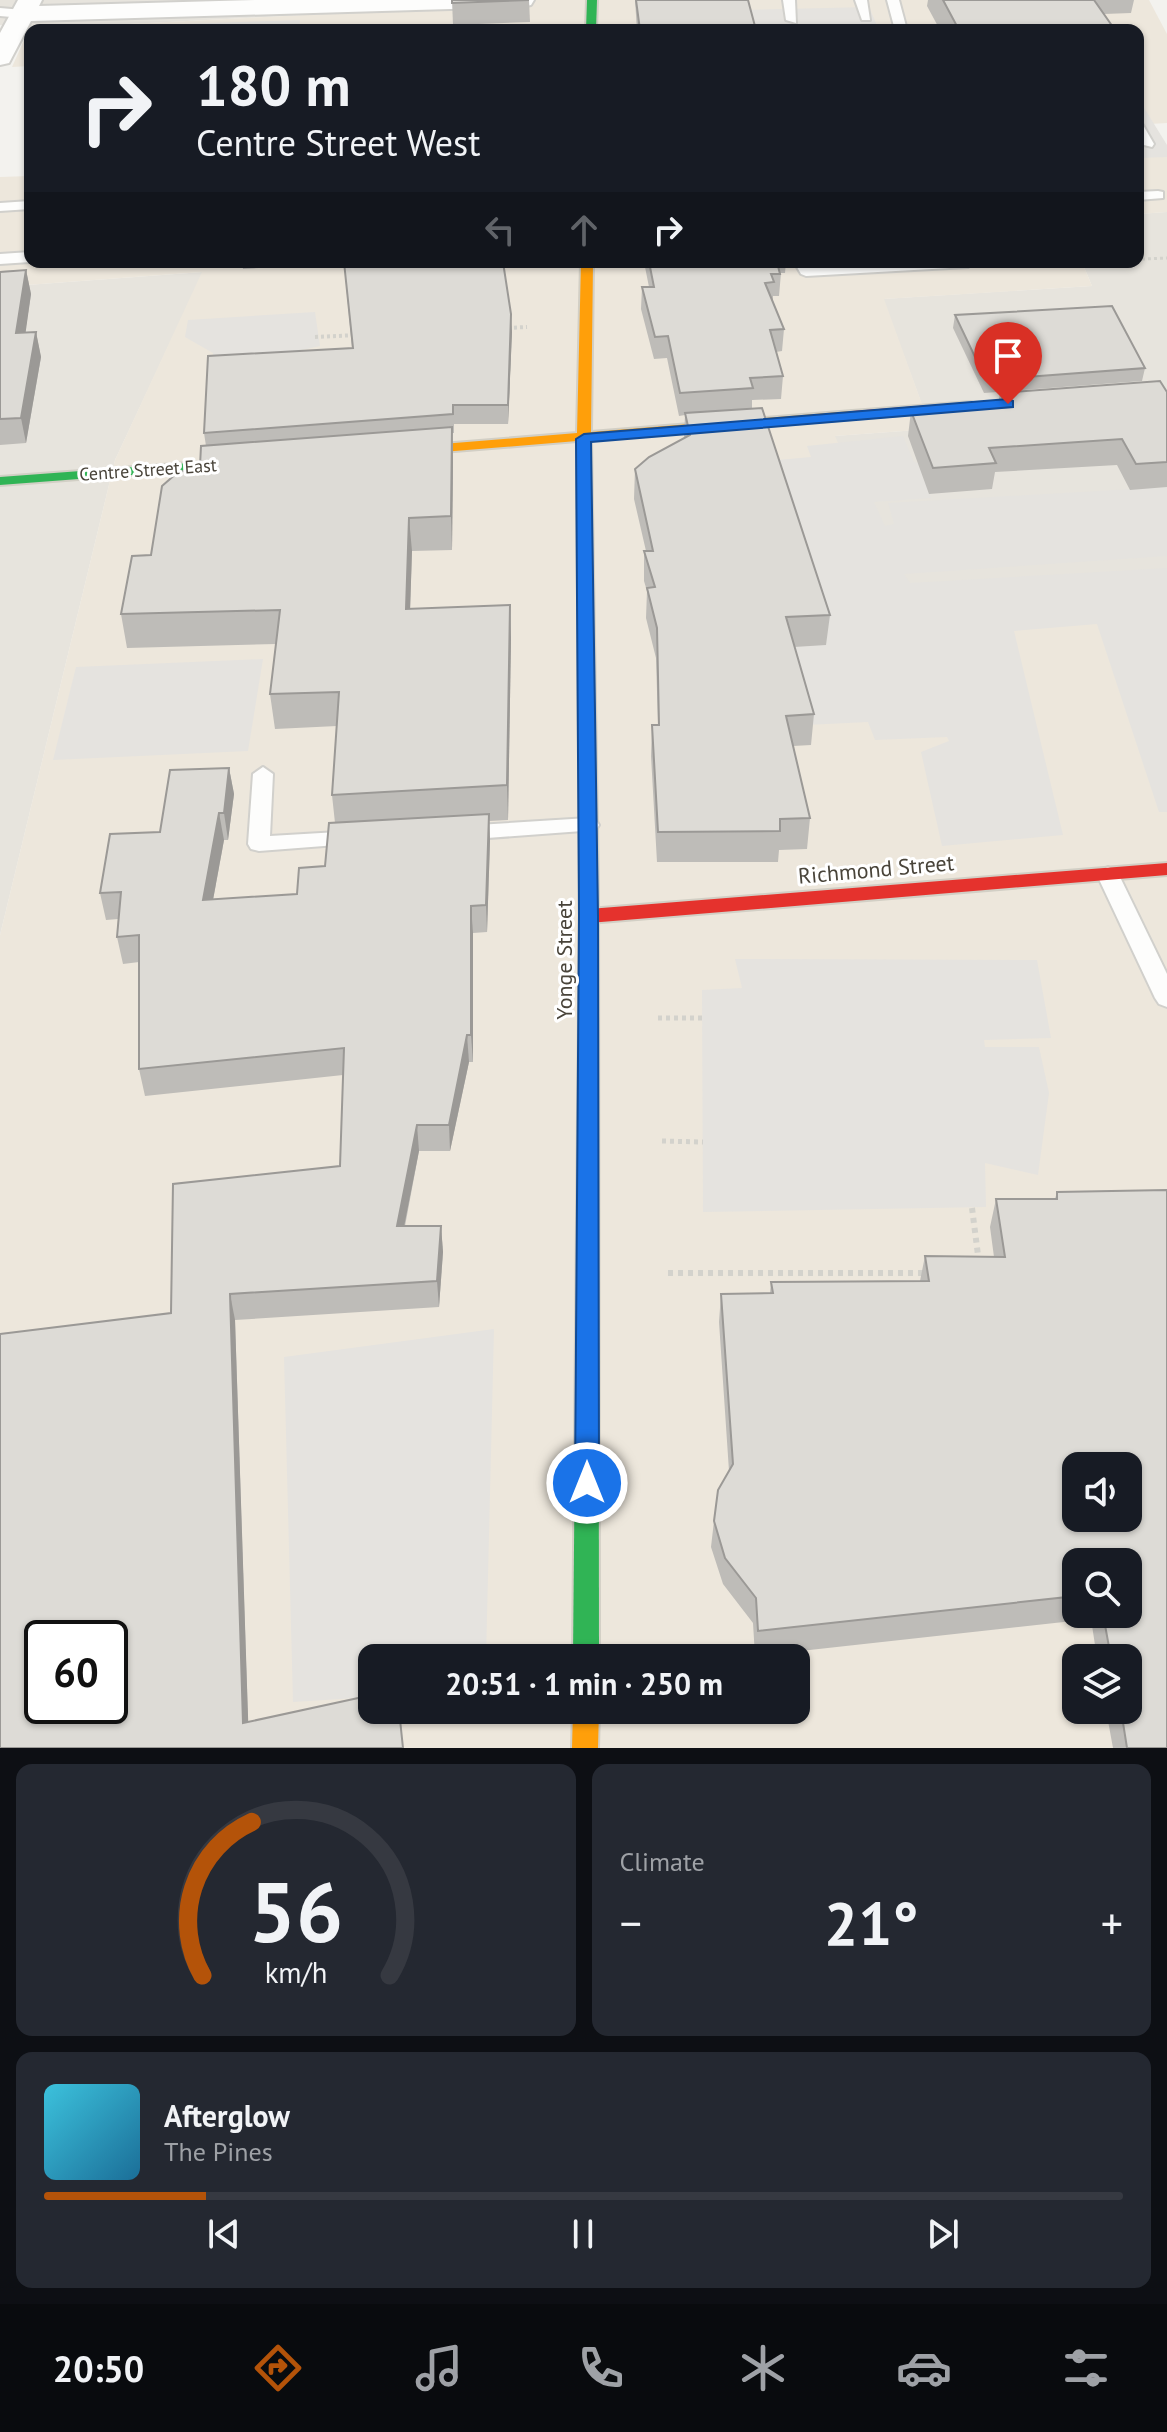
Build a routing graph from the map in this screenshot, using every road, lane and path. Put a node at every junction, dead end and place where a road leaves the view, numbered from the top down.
1 (522, 0) edge
2 (592, 0) edge
3 (789, 0) edge
4 (861, 0) edge
5 (893, 0) edge
6 (18, 9) edge
7 (866, 17) dead end
8 (792, 20) dead end
9 (591, 24) edge
10 (899, 24) edge
11 (0, 57) edge
12 (1144, 139) edge
13 (1147, 144) dead end
14 (1158, 195) dead end
15 (1144, 196) edge
16 (24, 205) edge
17 (0, 207) edge
18 (24, 257) edge
19 (1167, 258) edge
20 (0, 259) edge
21 (1144, 259) edge
22 (587, 268) edge
23 (805, 268) edge
24 (860, 268) edge
25 (527, 327) dead end
26 (359, 329) edge
27 (495, 329) edge
28 (371, 335) edge
29 (315, 337) dead end
30 (357, 338) junction
31 (992, 405) edge
32 (584, 439) junction
33 (381, 453) edge
34 (272, 461) edge
35 (0, 481) edge
36 (263, 774) dead end
37 (588, 825) junction
38 (434, 834) edge
39 (370, 838) edge
40 (1167, 869) edge
41 (1108, 875) junction
42 (589, 916) junction
43 (1167, 998) edge
44 (658, 1018) dead end
45 (702, 1018) dead end
46 (662, 1141) dead end
47 (703, 1142) dead end
48 (972, 1208) dead end
49 (668, 1273) dead end
50 (816, 1273) junction
51 (936, 1273) edge
52 (980, 1273) edge
53 (816, 1285) edge
54 (586, 1644) edge
55 (586, 1724) edge
56 (585, 1748) edge

1 - 6 street
2 - 9 main road
3 - 8 lane
4 - 7 lane
5 - 10 lane
6 - 11 street
12 - 13 lane
14 - 15 lane
16 - 17 lane
18 - 20 lane
19 - 21 path
22 - 32 main road, Yonge Street
23 - 24 lane
25 - 27 path
26 - 30 path
28 - 30 path
29 - 30 path
31 - 32 main road
32 - 33 main road
32 - 37 main road, Yonge Street
34 - 35 main road, Centre Street East
36 - 39 lane
37 - 38 lane
37 - 42 main road, Yonge Street
40 - 41 main road, Richmond Street
41 - 42 main road, Richmond Street
41 - 43 lane
42 - 54 main road, Yonge Street
44 - 45 path
46 - 47 path
48 - 52 path
49 - 50 path
50 - 51 path
50 - 53 path
55 - 56 main road

